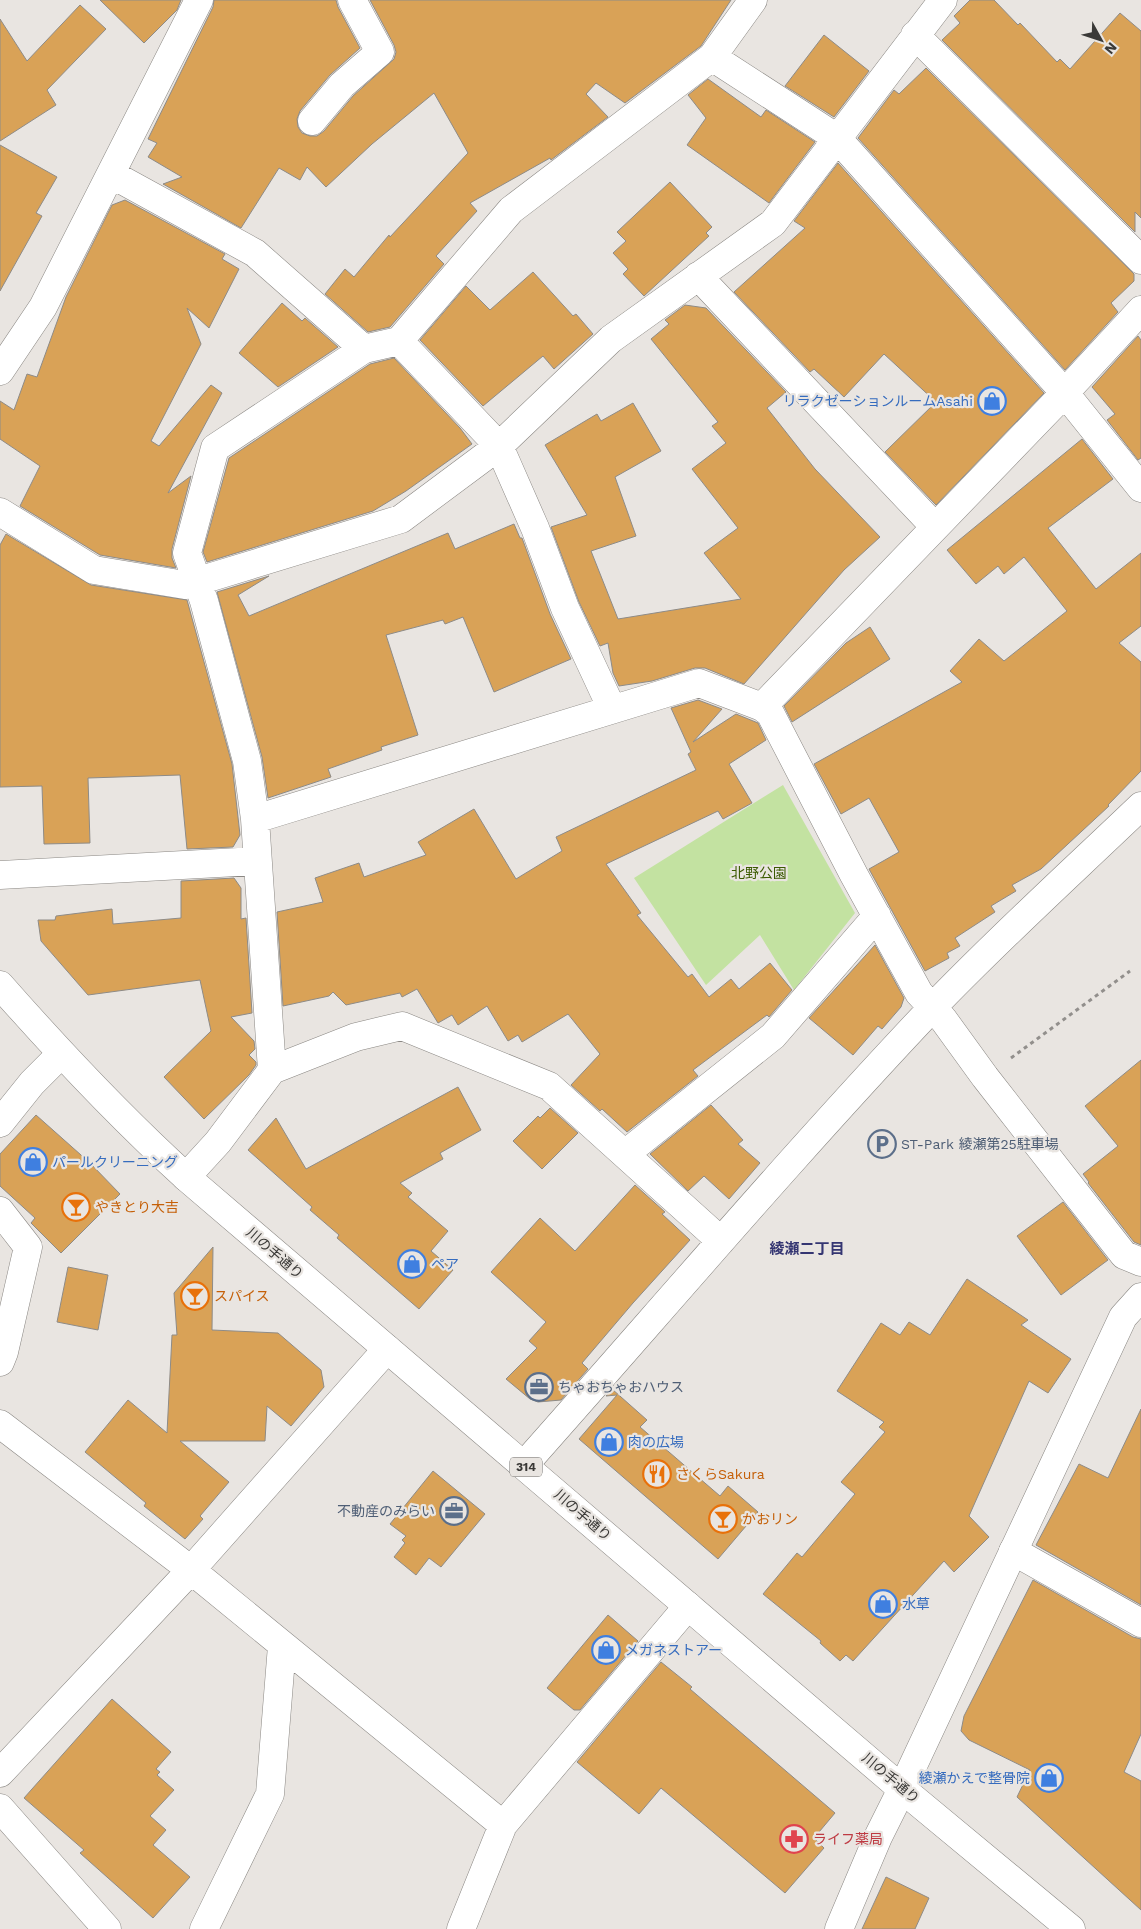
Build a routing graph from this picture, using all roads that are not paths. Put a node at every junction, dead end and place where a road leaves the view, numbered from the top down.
1 (199, 0) edge
2 (352, 0) edge
3 (753, 0) edge
4 (943, 0) edge
5 (915, 35) junction
6 (712, 57) junction
7 (312, 121) dead end
8 (837, 138) junction
9 (111, 174) junction
10 (1141, 260) edge
11 (698, 276) junction
12 (1141, 310) edge
13 (399, 341) junction
14 (364, 349) junction
15 (0, 371) edge
16 (1064, 392) junction
17 (499, 446) junction
18 (1141, 488) edge
19 (0, 512) edge
20 (934, 527) junction
21 (197, 581) junction
22 (762, 707) junction
23 (612, 709) junction
24 (1141, 806) edge
25 (255, 819) junction
26 (258, 861) junction
27 (0, 875) edge
28 (877, 916) junction
29 (0, 985) edge
30 (932, 1008) junction
31 (61, 1054) junction
32 (272, 1070) junction
33 (0, 1123) edge
34 (625, 1154) junction
35 (186, 1177) junction
36 (0, 1211) edge
37 (721, 1240) junction
38 (1141, 1262) edge
39 (1141, 1297) edge
40 (387, 1349) junction
41 (0, 1362) edge
42 (0, 1424) edge
43 (524, 1465) junction
44 (1012, 1552) junction
45 (191, 1570) junction
46 (688, 1606) junction
47 (1141, 1623) edge
48 (282, 1646) junction
49 (0, 1773) edge
50 (902, 1789) junction
51 (0, 1808) edge
52 (503, 1825) junction
53 (107, 1929) edge
54 (204, 1929) edge
55 (461, 1929) edge
56 (839, 1929) edge
57 (1071, 1929) edge

1 - 9 street
2 - 7 street
3 - 6 street
4 - 5 street
5 - 8 street
5 - 10 street
6 - 8 street
6 - 13 street
8 - 11 street
8 - 16 street
9 - 14 street
9 - 15 street
11 - 17 street
11 - 20 street
12 - 16 street
13 - 14 street
13 - 17 street
14 - 21 street
16 - 18 street
16 - 20 street
17 - 21 street
17 - 23 street
19 - 21 street
20 - 22 street
21 - 25 street
22 - 23 street
22 - 28 street
23 - 25 street
24 - 30 street
25 - 26 street
26 - 27 street
26 - 32 street
28 - 30 street
28 - 34 street
29 - 31 street, 川の手通り / 314
30 - 37 street
30 - 38 street
31 - 33 street
31 - 35 street, 川の手通り / 314
32 - 34 street
32 - 35 street
34 - 37 street
35 - 40 street, 川の手通り / 314
36 - 41 street
37 - 43 street
39 - 44 street
40 - 43 street, 川の手通り / 314
40 - 45 street
42 - 45 street
43 - 46 street, 川の手通り / 314
44 - 47 street
44 - 50 street
45 - 48 street
45 - 49 street
46 - 50 street, 川の手通り / 314
46 - 52 street
48 - 52 street
48 - 54 street
50 - 56 street
50 - 57 street, 川の手通り / 314
51 - 53 street
52 - 55 street

